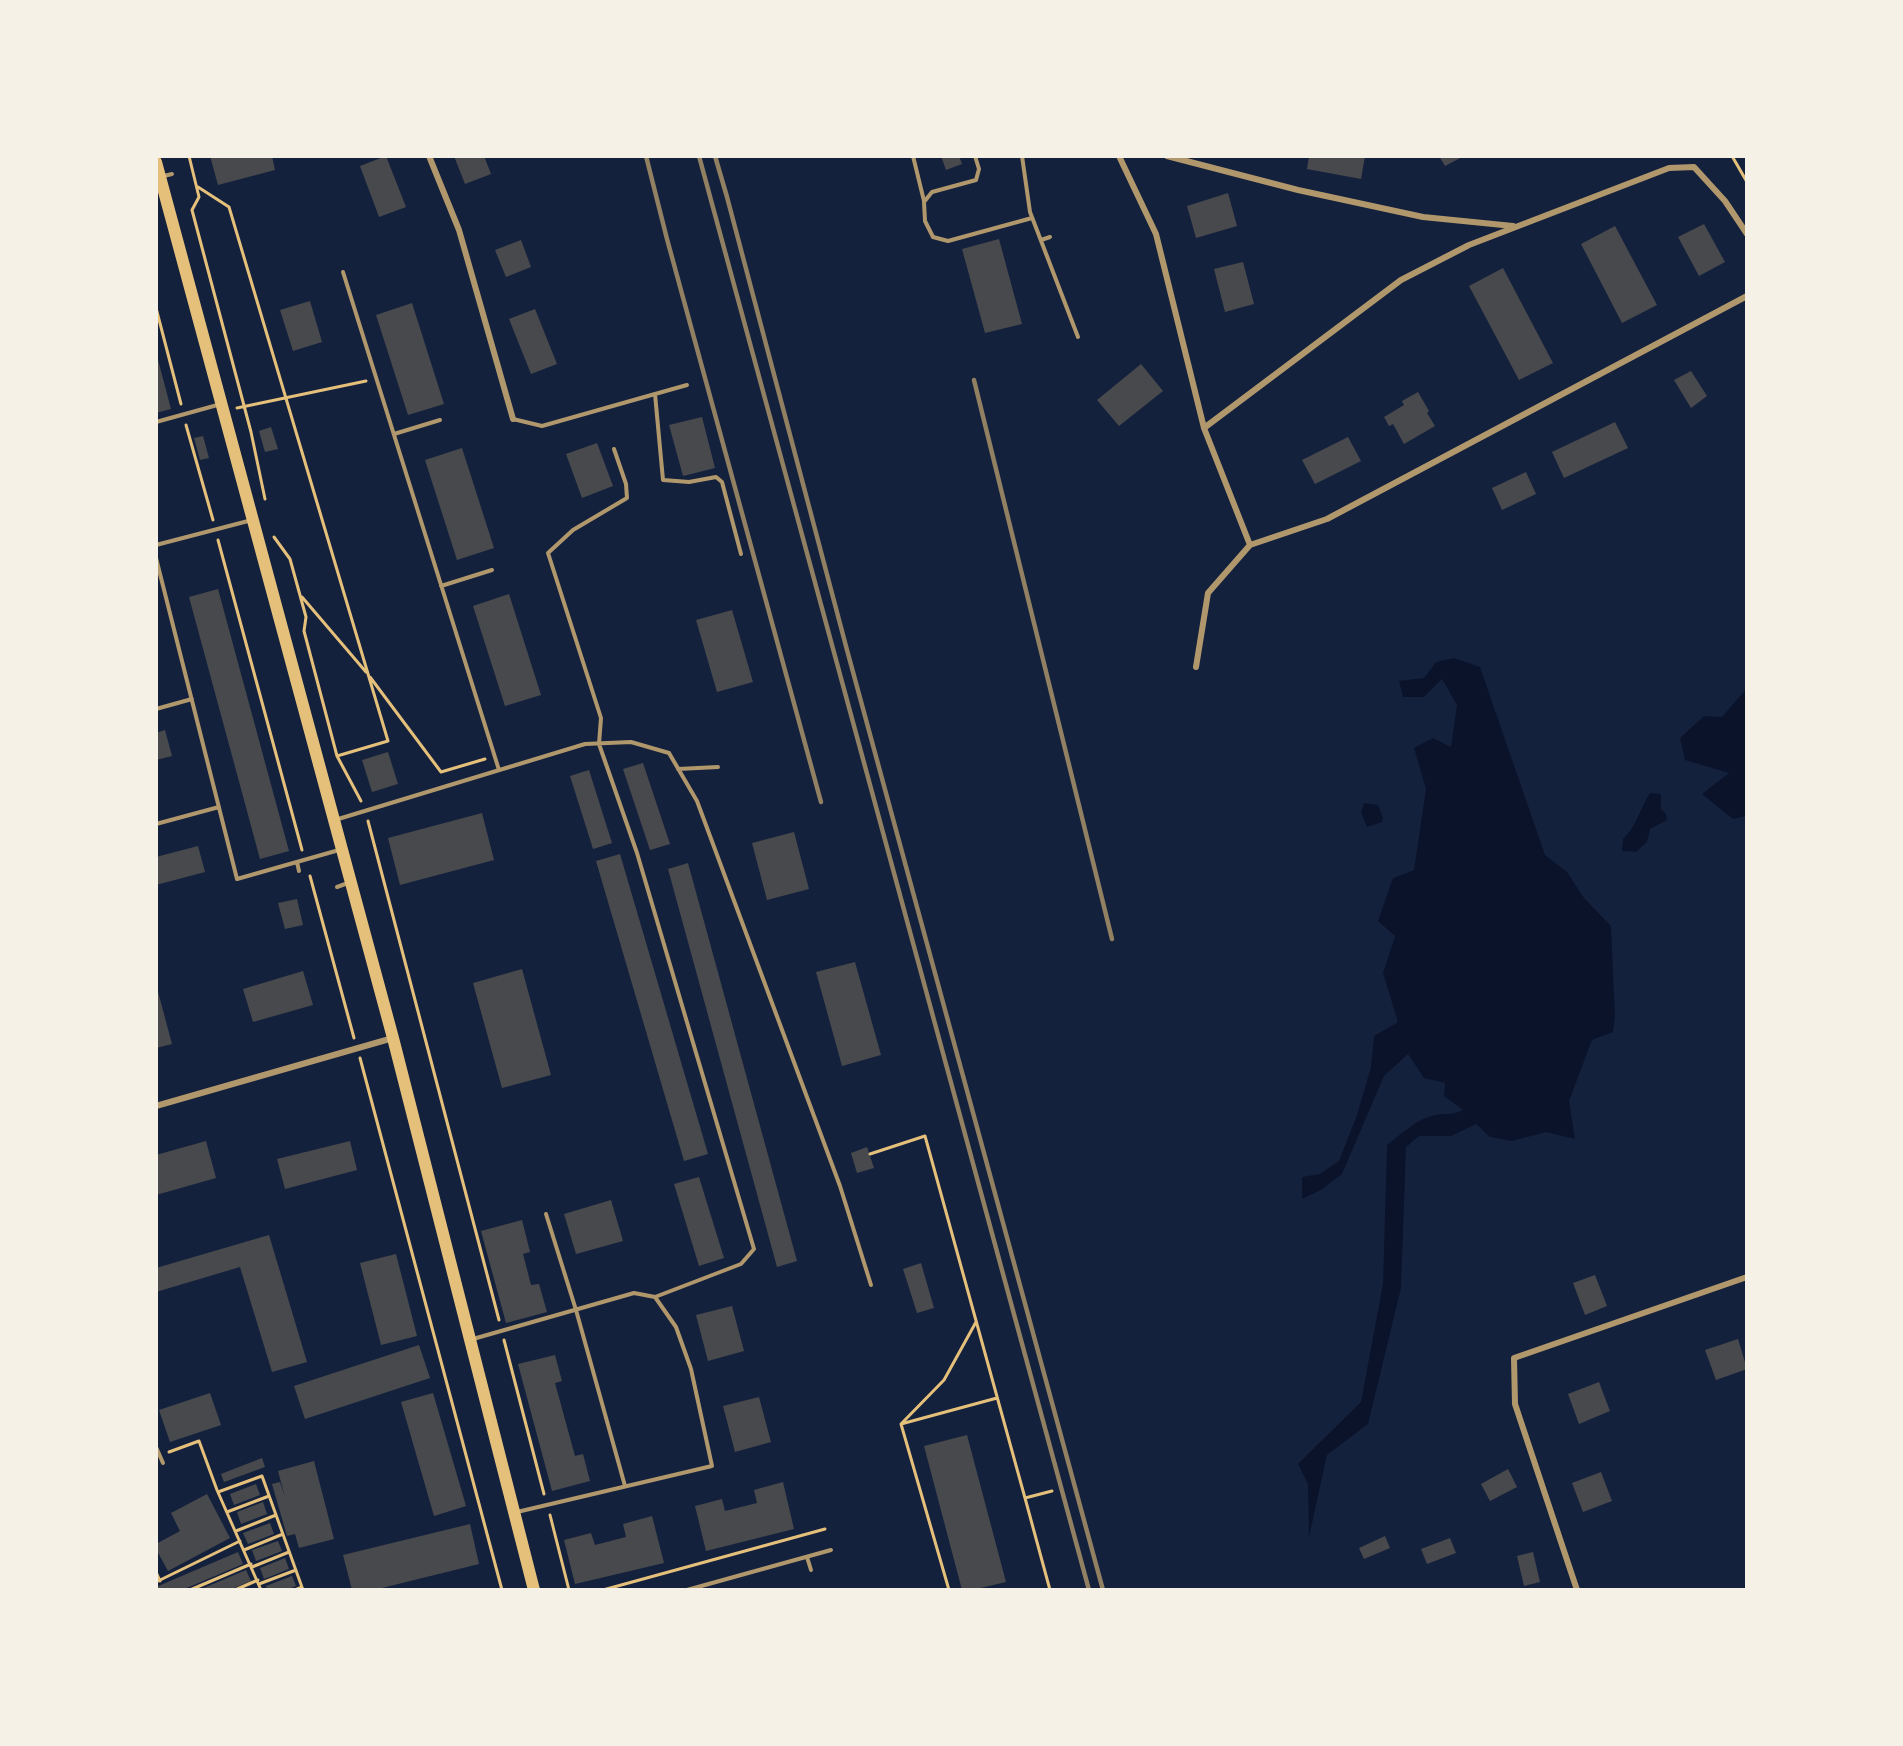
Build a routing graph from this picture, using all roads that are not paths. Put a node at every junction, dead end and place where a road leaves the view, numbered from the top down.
1 (429, 156) edge
2 (913, 156) edge
3 (975, 156) edge
4 (1022, 156) edge
5 (1119, 156) edge
6 (1167, 156) edge
7 (156, 162) edge
8 (924, 201) junction
9 (1032, 218) junction
10 (1517, 227) junction
11 (1747, 234) edge
12 (1050, 237) dead end
13 (1041, 240) junction
14 (343, 272) dead end
15 (1747, 296) edge
16 (1078, 337) dead end
17 (687, 385) dead end
18 (655, 394) junction
19 (222, 408) junction
20 (440, 420) dead end
21 (513, 420) joint
22 (156, 422) edge
23 (1204, 428) junction
24 (394, 434) junction
25 (614, 449) dead end
26 (253, 520) junction
27 (156, 545) edge
28 (1250, 546) junction
29 (741, 554) dead end
30 (156, 558) edge
31 (492, 570) dead end
32 (441, 586) junction
33 (1196, 667) dead end
34 (192, 699) junction
35 (156, 709) edge
36 (599, 744) junction
37 (718, 767) dead end
38 (678, 769) junction
39 (499, 770) junction
40 (219, 807) junction
41 (334, 820) junction
42 (156, 824) edge
43 (342, 849) junction
44 (297, 862) junction
45 (299, 871) dead end
46 (351, 882) junction
47 (337, 887) dead end
48 (393, 1038) junction
49 (156, 1106) edge
50 (546, 1214) dead end
51 (1747, 1277) edge
52 (871, 1286) dead end
53 (655, 1298) junction
54 (576, 1310) junction
55 (470, 1340) junction
56 (156, 1447) edge
57 (163, 1463) dead end
58 (625, 1486) junction
59 (514, 1513) junction
60 (831, 1550) dead end
61 (807, 1557) junction
62 (811, 1570) dead end
63 (701, 1588) edge
64 (534, 1590) edge
65 (687, 1590) edge
66 (1577, 1590) edge

1 - 21 street
2 - 8 lane
3 - 8 lane
4 - 9 lane
5 - 23 street
6 - 10 street
7 - 19 main road
8 - 9 lane
9 - 13 lane
10 - 11 street
10 - 23 street
12 - 13 lane
13 - 16 lane
14 - 24 lane
15 - 28 street
17 - 18 lane
18 - 21 lane
18 - 29 lane
19 - 22 lane
19 - 26 main road
20 - 24 lane
23 - 28 street
24 - 32 lane
25 - 36 lane
26 - 27 lane
26 - 41 main road
28 - 33 street
30 - 34 lane
31 - 32 lane
32 - 39 lane
34 - 35 lane
34 - 40 lane
36 - 38 lane
36 - 39 lane
36 - 53 lane
37 - 38 lane
38 - 52 lane
39 - 41 lane
40 - 42 lane
40 - 44 lane
41 - 43 main road
43 - 44 lane
43 - 46 main road
44 - 45 lane
46 - 47 lane
46 - 48 main road
48 - 49 street
48 - 55 main road
50 - 54 lane
51 - 66 street
53 - 54 lane
53 - 58 lane
54 - 55 lane
54 - 58 lane
55 - 59 main road
56 - 57 lane
58 - 59 lane
59 - 64 main road
60 - 61 lane
61 - 62 lane
61 - 63 lane
63 - 65 lane

